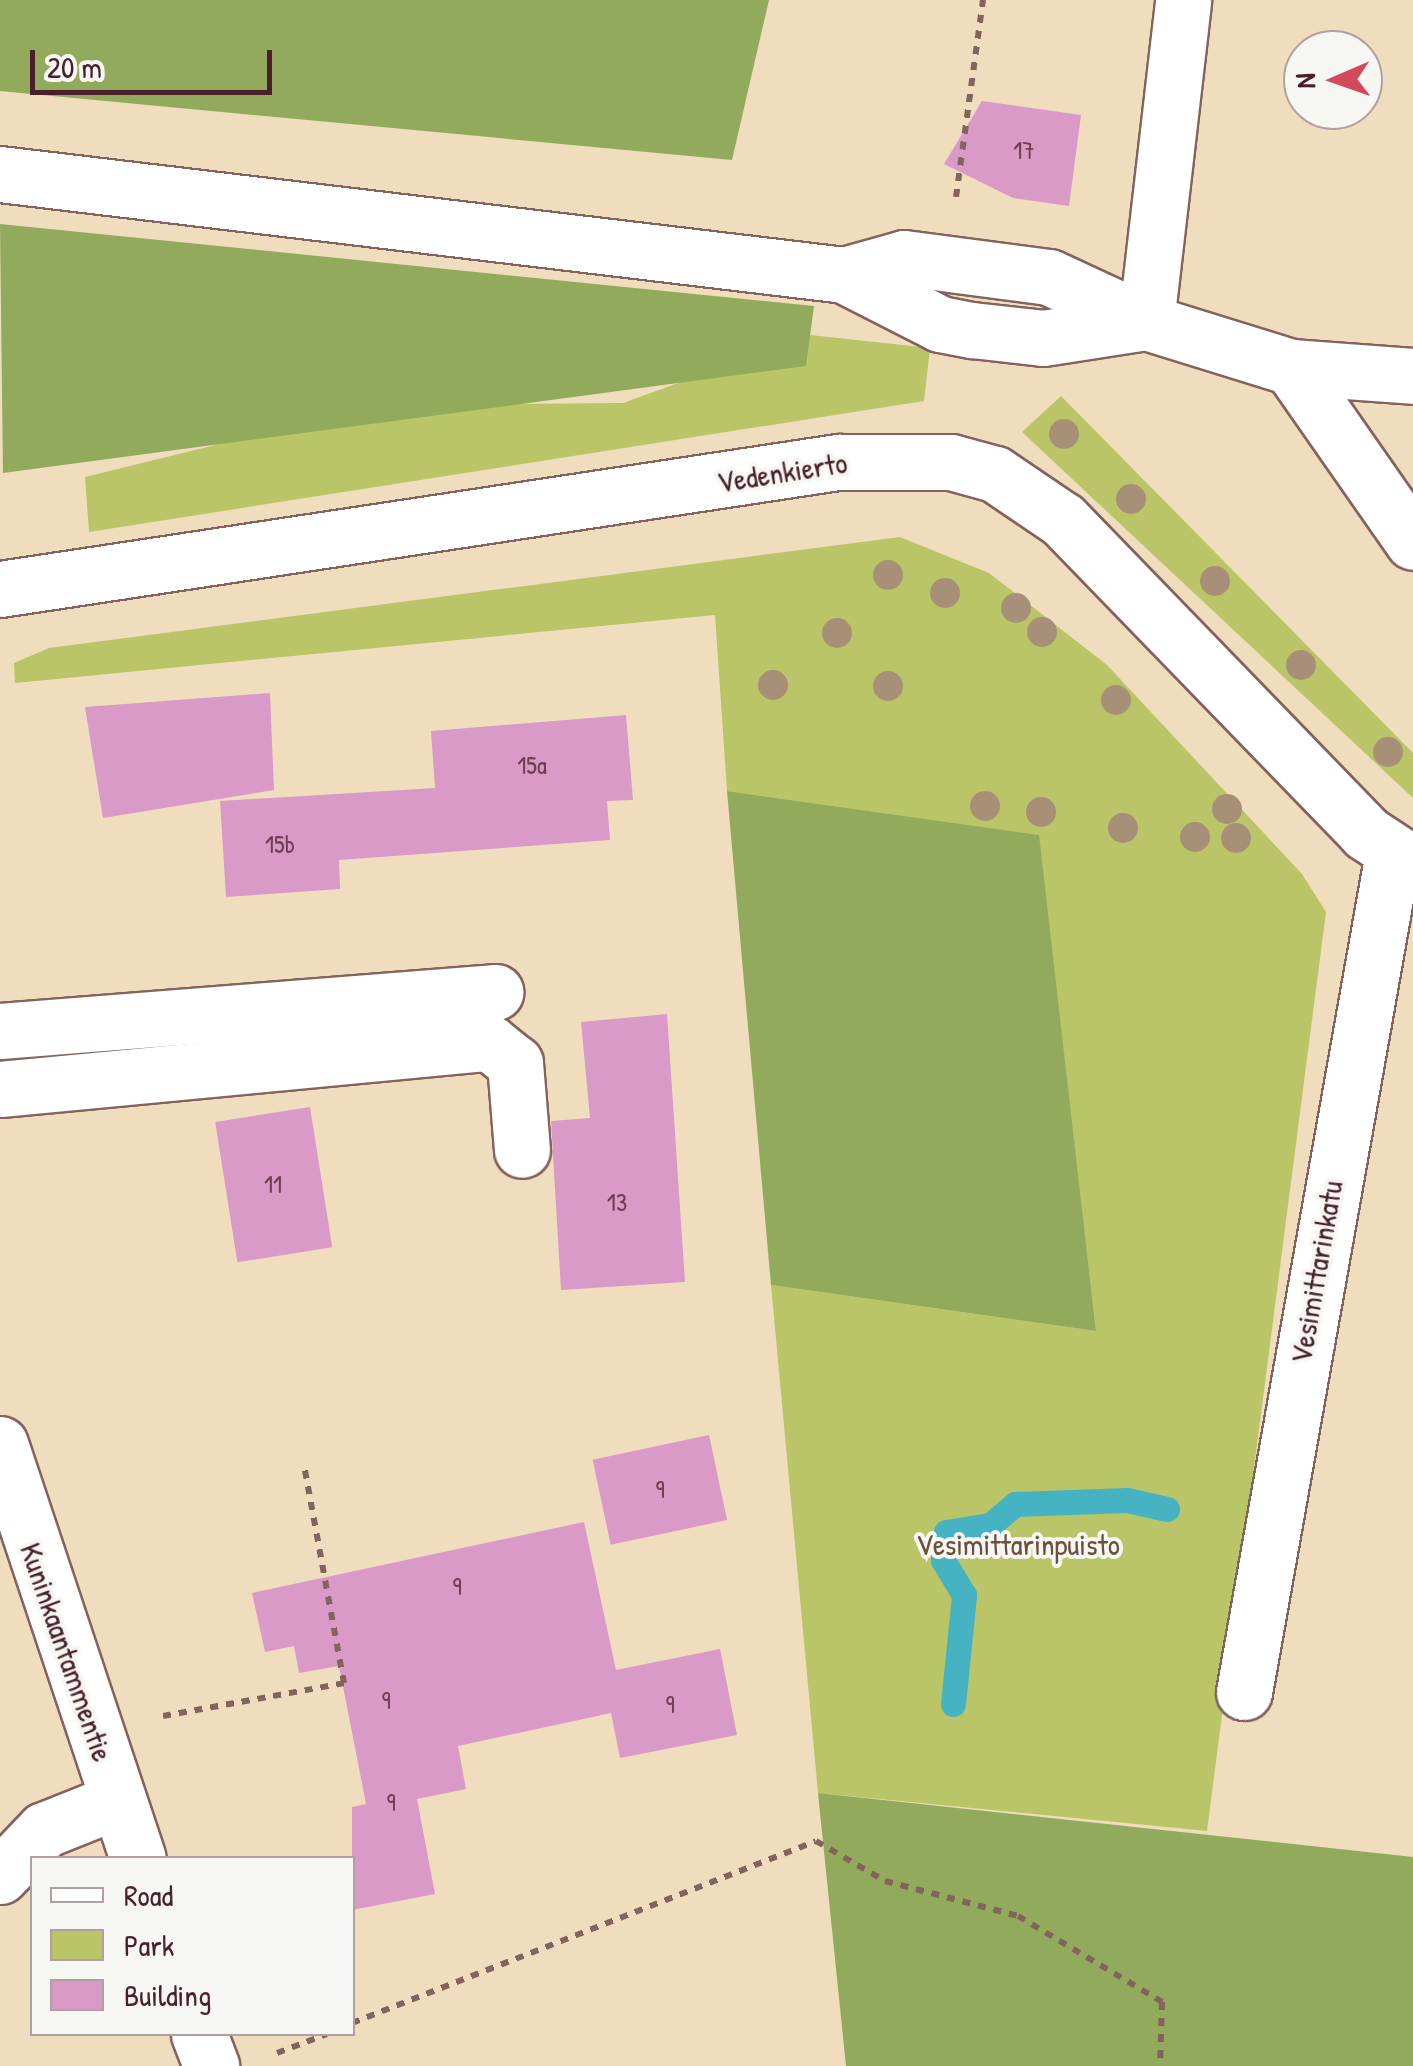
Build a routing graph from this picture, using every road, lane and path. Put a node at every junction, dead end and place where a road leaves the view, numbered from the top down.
1 (984, 0) edge
2 (1183, 0) edge
3 (960, 167) dead end
4 (0, 174) edge
5 (1146, 322) junction
6 (1291, 367) junction
7 (1413, 376) edge
8 (1413, 542) edge
9 (0, 588) edge
10 (1403, 859) edge
11 (495, 992) dead end
12 (0, 1031) edge
13 (0, 1089) edge
14 (522, 1150) dead end
15 (0, 1444) edge
16 (304, 1465) dead end
17 (1244, 1692) dead end
18 (162, 1716) dead end
19 (117, 1801) junction
20 (137, 1856) edge
21 (0, 1876) edge
22 (355, 2023) edge
23 (201, 2036) edge
24 (321, 2036) edge
25 (235, 2063) edge
26 (1160, 2066) edge

1 - 3 path
2 - 5 street
4 - 5 street
5 - 6 street
6 - 7 street
6 - 8 street
9 - 10 street, Vedenkierto
10 - 17 street, Vesimittarinkatu
11 - 12 street
13 - 14 street
15 - 19 street, Kuninkaantammentie
16 - 18 path
19 - 20 street, Kuninkaantammentie
19 - 21 street
22 - 26 path
23 - 25 street
24 - 25 path

